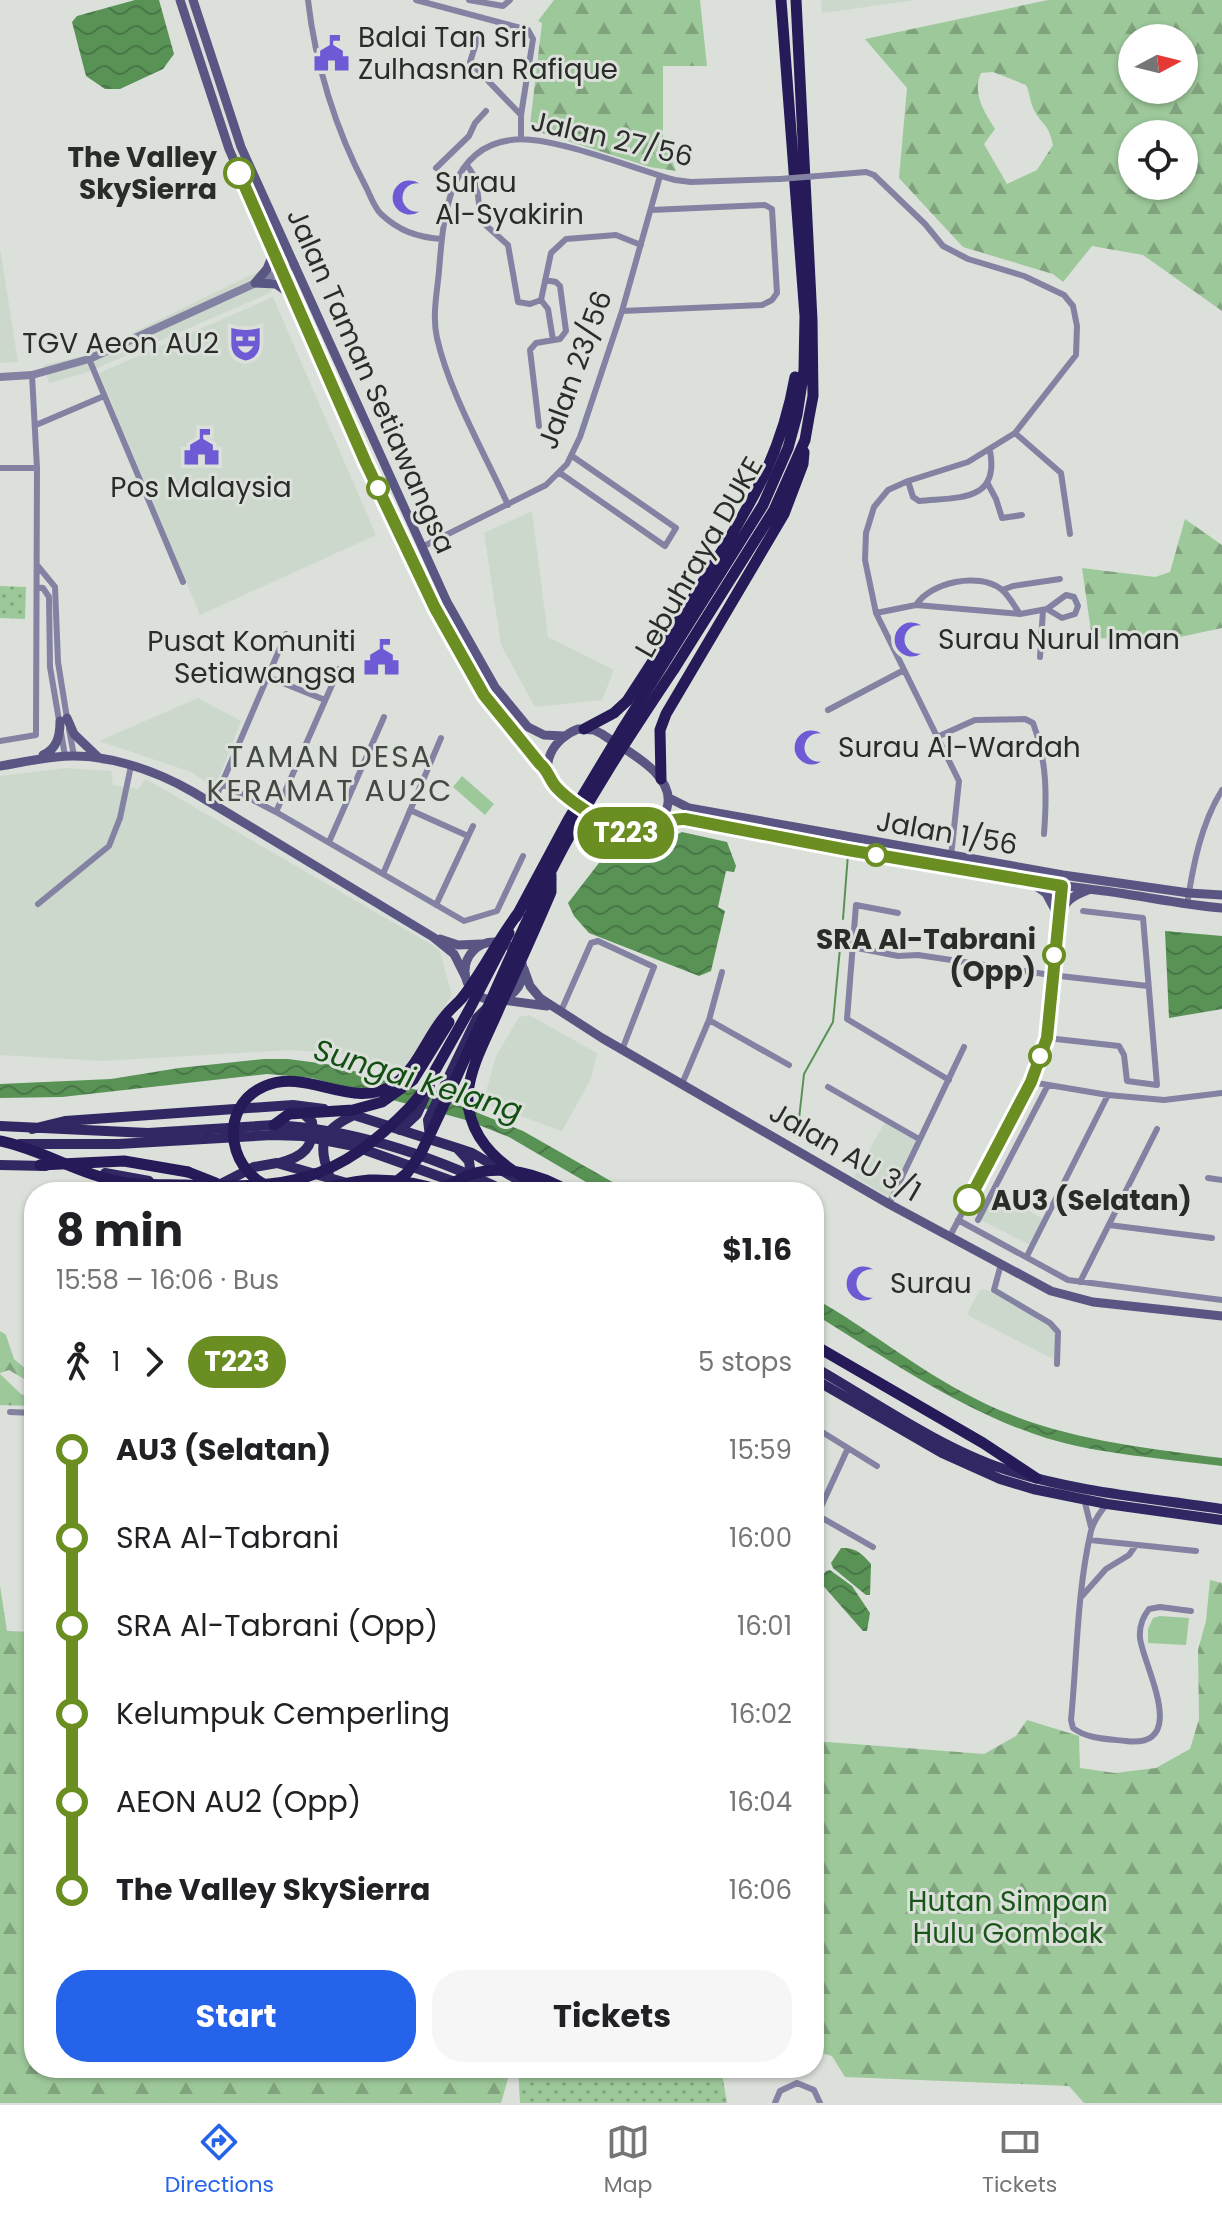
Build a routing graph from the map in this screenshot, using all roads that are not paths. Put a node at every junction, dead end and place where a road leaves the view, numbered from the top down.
1 (180, 0) edge
2 (193, 0) edge
3 (308, 0) edge
4 (416, 0) edge
5 (469, 0) edge
6 (510, 0) edge
7 (781, 0) edge
8 (796, 0) edge
9 (479, 34) dead end
10 (486, 111) dead end
11 (521, 115) junction
12 (521, 139) junction
13 (462, 143) junction
14 (476, 155) junction
15 (467, 165) junction
16 (436, 168) dead end
17 (660, 176) junction
18 (651, 210) junction
19 (441, 239) junction
20 (641, 245) junction
21 (274, 251) junction
22 (295, 265) junction
23 (282, 271) junction
24 (545, 280) junction
25 (255, 283) junction
26 (293, 296) junction
27 (541, 300) junction
28 (622, 311) junction
29 (805, 316) junction
30 (553, 340) junction
31 (89, 359) junction
32 (32, 375) junction
33 (0, 377) edge
34 (104, 396) junction
35 (36, 425) junction
36 (539, 426) dead end
37 (1015, 433) junction
38 (805, 440) junction
39 (990, 451) junction
40 (572, 456) junction
41 (0, 468) edge
42 (37, 468) junction
43 (560, 473) junction
44 (908, 481) junction
45 (988, 484) junction
46 (508, 505) junction
47 (1022, 515) dead end
48 (1070, 534) dead end
49 (422, 547) junction
50 (37, 565) junction
51 (1060, 579) dead end
52 (183, 582) dead end
53 (37, 587) junction
54 (1002, 590) junction
55 (916, 605) junction
56 (1045, 610) junction
57 (876, 613) junction
58 (1020, 614) junction
59 (286, 634) dead end
60 (1040, 657) dead end
61 (339, 669) dead end
62 (904, 670) junction
63 (268, 677) junction
64 (325, 700) junction
65 (828, 710) dead end
66 (384, 717) dead end
67 (63, 720) junction
68 (584, 729) junction
69 (564, 736) junction
70 (937, 737) junction
71 (441, 738) dead end
72 (0, 741) edge
73 (70, 756) junction
74 (100, 758) junction
75 (29, 762) junction
76 (0, 766) edge
77 (131, 766) junction
78 (548, 770) junction
79 (661, 779) junction
80 (224, 785) junction
81 (1222, 790) edge
82 (669, 798) junction
83 (213, 804) junction
84 (410, 810) junction
85 (276, 812) junction
86 (661, 822) junction
87 (473, 826) dead end
88 (1044, 834) dead end
89 (468, 836) junction
90 (329, 842) junction
91 (523, 856) dead end
92 (951, 861) junction
93 (551, 871) junction
94 (383, 874) junction
95 (1024, 879) junction
96 (1063, 880) junction
97 (1091, 889) junction
98 (1189, 893) junction
99 (1222, 895) edge
100 (38, 904) dead end
101 (436, 905) junction
102 (1187, 905) junction
103 (1222, 908) edge
104 (1083, 911) dead end
105 (519, 912) junction
106 (898, 913) dead end
107 (1059, 917) junction
108 (433, 937) junction
109 (482, 944) junction
110 (852, 947) junction
111 (524, 969) junction
112 (722, 972) dead end
113 (1051, 975) junction
114 (467, 980) junction
115 (1148, 986) junction
116 (461, 999) junction
117 (500, 1000) junction
118 (557, 1010) junction
119 (709, 1020) junction
120 (1047, 1038) junction
121 (964, 1047) dead end
122 (622, 1050) junction
123 (789, 1065) dead end
124 (949, 1080) junction
125 (1031, 1082) junction
126 (682, 1084) junction
127 (1048, 1085) junction
128 (828, 1087) dead end
129 (1222, 1093) edge
130 (1108, 1095) junction
131 (293, 1105) junction
132 (354, 1115) junction
133 (274, 1125) junction
134 (0, 1126) edge
135 (32, 1129) junction
136 (1157, 1129) dead end
137 (400, 1130) junction
138 (919, 1139) junction
139 (431, 1140) junction
140 (0, 1142) edge
141 (457, 1148) junction
142 (277, 1163) junction
143 (0, 1165) edge
144 (40, 1165) junction
145 (330, 1177) junction
146 (1208, 1178) dead end
147 (1222, 1180) edge
148 (122, 1182) edge
149 (126, 1182) edge
150 (214, 1182) edge
151 (225, 1182) edge
152 (260, 1182) edge
153 (285, 1182) edge
154 (329, 1182) edge
155 (346, 1182) edge
156 (357, 1182) edge
157 (391, 1182) edge
158 (403, 1182) edge
159 (455, 1182) edge
160 (456, 1182) edge
161 (472, 1182) edge
162 (486, 1182) edge
163 (521, 1182) edge
164 (528, 1182) edge
165 (549, 1182) edge
166 (889, 1204) junction
167 (958, 1220) junction
168 (978, 1220) dead end
169 (1109, 1225) junction
170 (950, 1236) junction
171 (1212, 1238) dead end
172 (1027, 1256) junction
173 (1001, 1264) junction
174 (1080, 1282) junction
175 (1222, 1300) edge
176 (1222, 1316) edge
177 (824, 1351) edge
178 (1057, 1364) dead end
179 (824, 1373) edge
180 (824, 1385) edge
181 (10, 1412) dead end
182 (24, 1413) edge
183 (824, 1433) edge
184 (848, 1448) junction
185 (877, 1466) dead end
186 (1036, 1478) junction
187 (1084, 1499) junction
188 (824, 1500) edge
189 (1107, 1504) junction
190 (1222, 1509) edge
191 (1222, 1520) edge
192 (824, 1522) edge
193 (1091, 1530) junction
194 (1090, 1540) junction
195 (1136, 1545) junction
196 (873, 1547) dead end
197 (1196, 1551) dead end
198 (1082, 1596) junction
199 (1191, 1611) dead end
200 (775, 2103) edge
201 (820, 2103) edge

1 - 21 main road, Jalan Taman Setiawangsa
2 - 22 main road, Jalan Taman Setiawangsa
3 - 19 street
4 - 11 street
5 - 6 street
7 - 29 highway, Lebuhraya DUKE
8 - 38 highway, Lebuhraya DUKE
9 - 11 street
10 - 13 street
11 - 12 street
12 - 14 street, Jalan 27/56
12 - 17 street, Jalan 27/56
13 - 14 street
13 - 16 street
14 - 15 street, Jalan 27/56
15 - 19 street, Jalan 27/56
15 - 27 street
17 - 18 street, Jalan 23/56
17 - 37 street, Jalan 27/56, bridge
18 - 20 street, Jalan 23/56
18 - 28 street
19 - 46 street, Jalan 27/56
20 - 24 street
20 - 28 street, Jalan 23/56
21 - 23 main road, Jalan Taman Setiawangsa
21 - 25 main road
22 - 23 street
22 - 49 main road, Jalan Taman Setiawangsa
23 - 25 street
23 - 26 main road, Jalan Taman Setiawangsa
24 - 27 street
24 - 30 street
25 - 26 main road
25 - 31 street
26 - 78 main road, Jalan Taman Setiawangsa
27 - 30 street
28 - 40 street, Jalan 23/56
29 - 68 highway
29 - 105 highway, Lebuhraya DUKE, bridge
30 - 36 street
31 - 32 street
31 - 34 street
32 - 33 street
32 - 35 street
34 - 35 street
34 - 52 street
35 - 42 street
37 - 39 street
37 - 48 street
38 - 79 highway
38 - 93 highway, Lebuhraya DUKE, bridge
39 - 44 street
39 - 45 street
40 - 43 street, Jalan 23/56
40 - 43 street
41 - 42 street
42 - 50 street
43 - 46 street, Jalan 23/56
44 - 45 street
44 - 57 street
45 - 47 street
46 - 49 street, Jalan 23/56
49 - 69 main road, Jalan Taman Setiawangsa
50 - 53 street
50 - 67 street
51 - 54 street
53 - 67 street
53 - 72 street
54 - 55 street
54 - 58 street
55 - 57 street
55 - 58 street
56 - 56 street
56 - 58 street
56 - 60 street
57 - 62 street
59 - 63 street
61 - 64 street
62 - 65 street
62 - 70 street
63 - 64 street
63 - 80 street
64 - 85 street
66 - 90 street
67 - 73 street
67 - 74 main road
67 - 75 main road
68 - 69 main road
68 - 79 main road
69 - 78 main road
70 - 88 street
70 - 92 street
71 - 84 street
73 - 74 main road
73 - 75 main road
74 - 77 main road
75 - 76 main road
77 - 83 main road
77 - 100 street
78 - 86 main road, Jalan Taman Setiawangsa
79 - 82 main road
80 - 83 street
80 - 85 street
81 - 98 street
82 - 86 main road
82 - 92 main road, Jalan 1/56
83 - 108 main road
84 - 89 street
84 - 94 street
85 - 90 street
86 - 92 main road, Jalan 1/56
87 - 89 street
89 - 101 street
90 - 94 street
91 - 101 street
92 - 95 main road, Jalan 1/56
92 - 96 main road, Jalan 1/56
93 - 157 highway, bridge
93 - 164 highway, bridge
94 - 101 street
95 - 96 main road, Jalan 1/56
95 - 107 main road
96 - 97 main road, Jalan 1/56
96 - 98 main road, Jalan 1/56
96 - 107 street
97 - 102 main road, Jalan 1/56
97 - 107 main road
98 - 99 main road, Jalan 1/56
98 - 102 street
102 - 103 main road, Jalan 1/56
104 - 115 street
105 - 116 highway, bridge
105 - 153 highway, bridge
106 - 110 street
107 - 113 street
108 - 109 main road
108 - 114 main road
109 - 111 main road
109 - 114 main road
110 - 113 street
110 - 124 street
111 - 117 main road
111 - 118 main road, Jalan AU 3/1
112 - 119 street
113 - 115 street
113 - 120 street
114 - 117 main road
114 - 137 highway
115 - 120 street
116 - 133 highway, bridge
116 - 152 highway, bridge
117 - 118 main road, Jalan AU 3/1
117 - 139 highway
118 - 122 main road, Jalan AU 3/1
118 - 122 street
119 - 123 street
119 - 126 street
120 - 125 street
121 - 124 street
122 - 126 main road, Jalan AU 3/1
124 - 138 street
125 - 127 street
125 - 167 street
126 - 166 main road, Jalan AU 3/1
127 - 130 street
127 - 168 street
128 - 138 street
129 - 130 street
130 - 172 street
131 - 132 highway
131 - 135 highway
131 - 142 highway
132 - 137 highway
132 - 145 highway
133 - 135 highway
133 - 162 highway, bridge
134 - 135 highway
136 - 169 street
137 - 139 highway
138 - 166 street
139 - 141 highway
140 - 148 highway, bridge
140 - 159 highway, bridge
141 - 161 highway
141 - 163 highway
142 - 145 highway
142 - 151 highway
143 - 144 highway
144 - 149 highway
144 - 150 highway, bridge
145 - 154 street
145 - 155 highway
146 - 147 street
156 - 158 highway, bridge
160 - 165 highway, bridge
166 - 170 main road, Jalan AU 3/1
167 - 170 street
167 - 172 street
169 - 171 street
169 - 174 street
170 - 173 main road, Jalan AU 3/1
172 - 174 street
173 - 176 main road, Jalan AU 3/1
173 - 178 street
174 - 175 street
177 - 186 highway
179 - 186 highway
180 - 187 highway
181 - 182 street
183 - 184 street
184 - 185 street
184 - 188 street
186 - 190 highway
187 - 189 highway
187 - 193 street
189 - 191 highway
189 - 193 street
192 - 196 street
193 - 194 street
194 - 195 street
194 - 198 street
195 - 197 street
195 - 198 street
198 - 199 street
200 - 201 street

